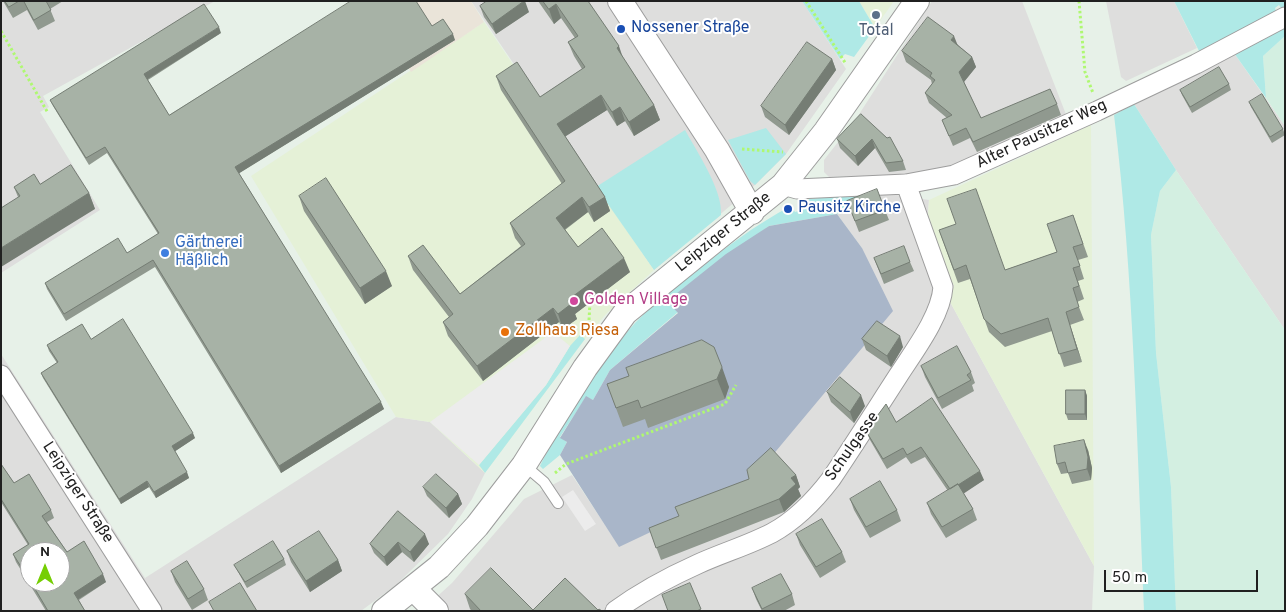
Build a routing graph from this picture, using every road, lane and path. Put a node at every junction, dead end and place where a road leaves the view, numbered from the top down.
1 (620, 1) edge
2 (806, 1) edge
3 (917, 1) edge
4 (1079, 1) edge
5 (1285, 18) edge
6 (1, 31) edge
7 (860, 82) junction
8 (1098, 111) junction
9 (48, 112) dead end
10 (717, 150) junction
11 (800, 163) junction
12 (906, 184) junction
13 (783, 185) junction
14 (752, 212) junction
15 (590, 302) dead end
16 (589, 320) dead end
17 (1, 375) edge
18 (736, 385) dead end
19 (524, 465) junction
20 (544, 482) junction
21 (558, 503) dead end
22 (414, 589) junction
23 (152, 611) edge
24 (384, 611) edge
25 (436, 611) edge
26 (615, 611) edge

1 - 10 street
2 - 7 path
3 - 7 street, Leipziger Straße
4 - 8 path
5 - 8 street, Alter Pausitzer Weg
6 - 9 path
7 - 11 street, Leipziger Straße
8 - 12 street, Alter Pausitzer Weg
10 - 11 path
10 - 14 street
11 - 13 street, Leipziger Straße
12 - 13 street, Alter Pausitzer Weg
12 - 26 street, Schulgasse
13 - 14 street, Leipziger Straße
14 - 19 street, Leipziger Straße
15 - 16 path
17 - 23 street, Leipziger Straße
18 - 20 path
19 - 20 lane
19 - 22 street, Leipziger Straße
20 - 21 lane
22 - 24 street, Leipziger Straße
22 - 25 street

